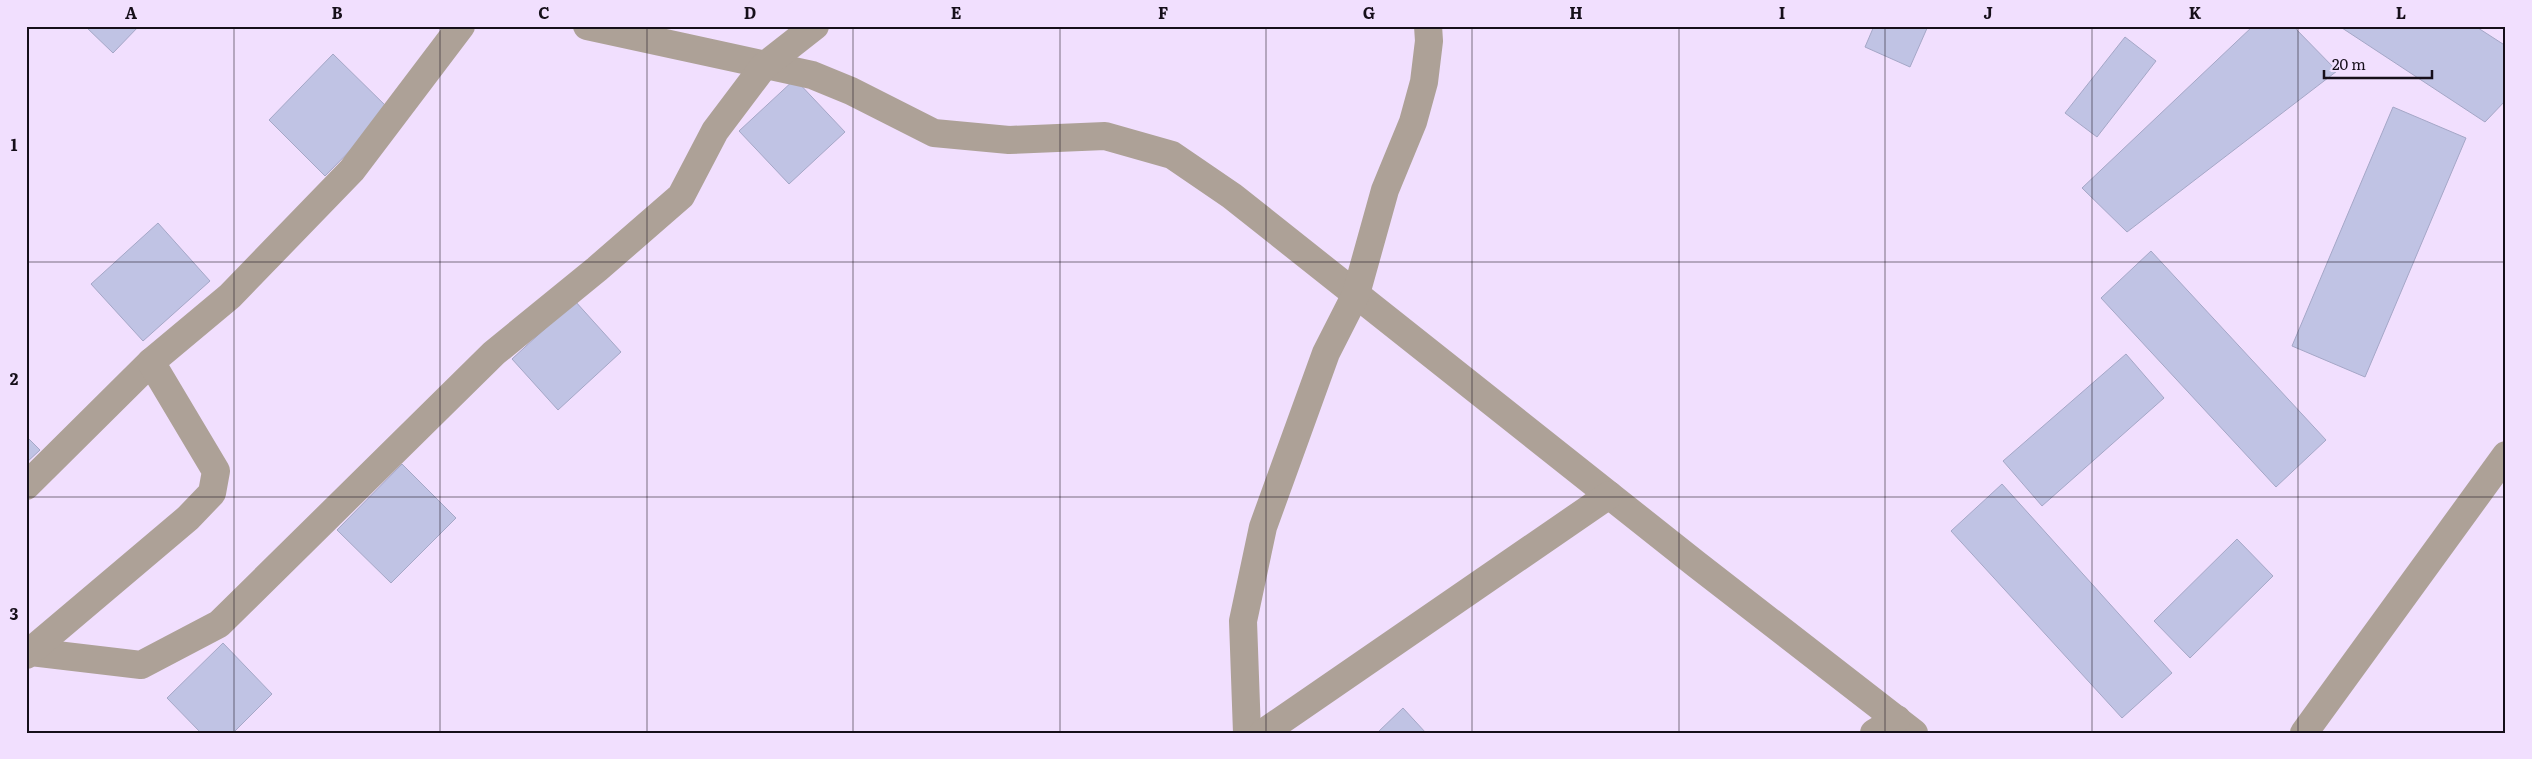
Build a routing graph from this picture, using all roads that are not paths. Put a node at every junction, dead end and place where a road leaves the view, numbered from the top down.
1 (461, 26) edge
2 (587, 26) edge
3 (815, 26) edge
4 (1428, 26) edge
5 (764, 66) junction
6 (1356, 294) junction
7 (151, 362) junction
8 (2506, 455) edge
9 (26, 486) edge
10 (1609, 495) junction
11 (29, 653) edge
12 (1906, 726) edge
13 (1247, 733) edge
14 (1264, 733) edge
15 (1874, 733) edge
16 (2304, 733) edge

1 - 7 street
2 - 5 street
3 - 5 street
4 - 6 street
5 - 6 street
5 - 11 street
6 - 10 street
6 - 13 street
7 - 9 street
7 - 11 street
8 - 16 street
10 - 12 street
10 - 14 street
12 - 15 street

